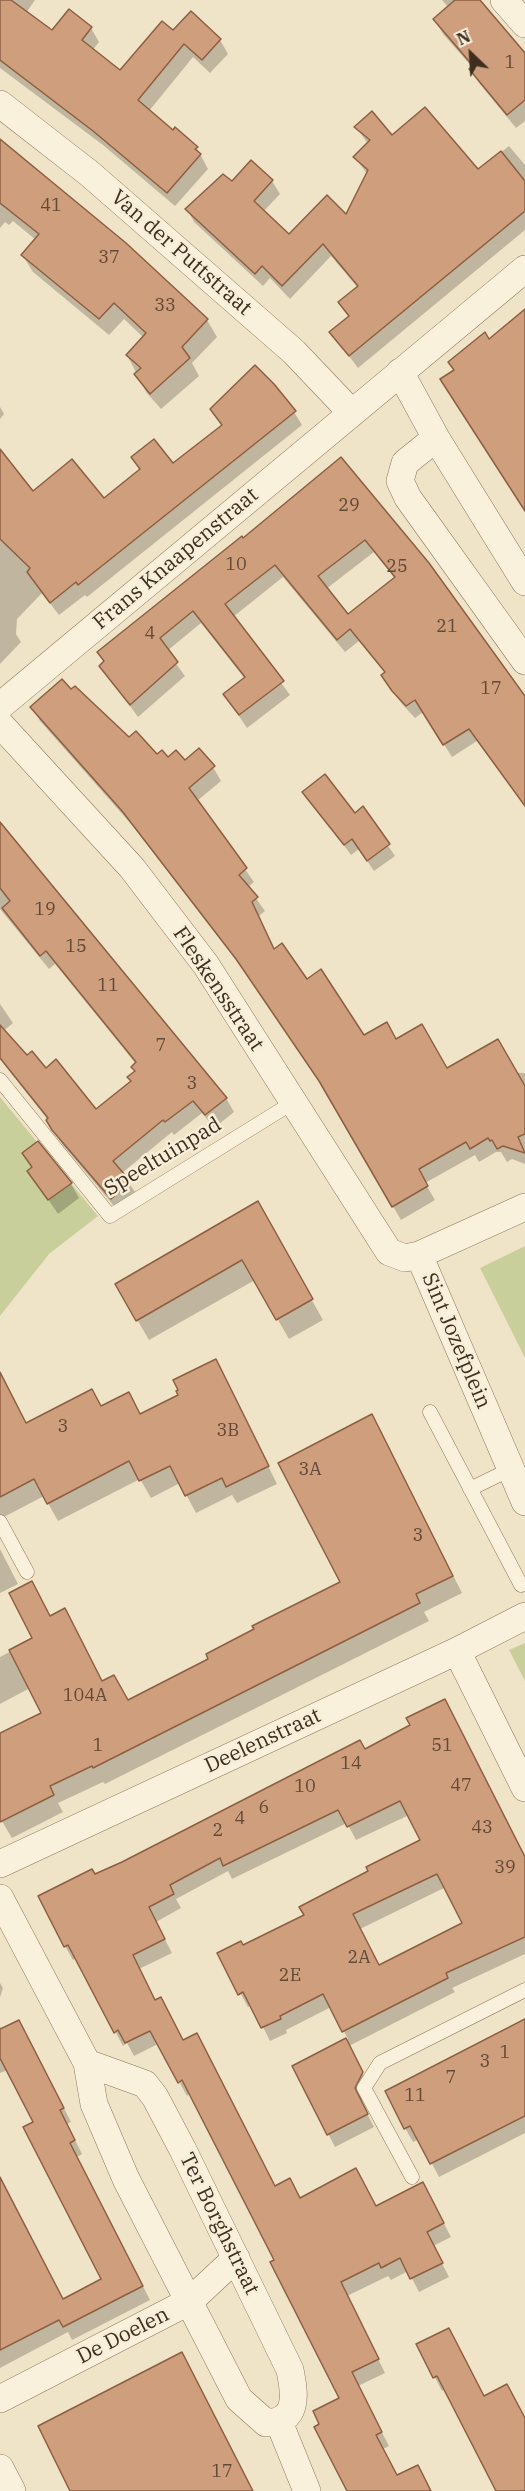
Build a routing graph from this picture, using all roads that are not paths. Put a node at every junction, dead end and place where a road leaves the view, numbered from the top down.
1 (504, 0) edge
2 (525, 24) edge
3 (0, 104) edge
4 (525, 269) edge
5 (400, 372) junction
6 (351, 412) junction
7 (436, 438) junction
8 (525, 582) edge
9 (525, 660) edge
10 (0, 706) edge
11 (0, 724) edge
12 (0, 1080) edge
13 (292, 1103) junction
14 (525, 1207) edge
15 (419, 1255) junction
16 (430, 1412) dead end
17 (511, 1469) junction
18 (470, 1489) junction
19 (525, 1502) edge
20 (0, 1522) edge
21 (27, 1572) dead end
22 (521, 1585) dead end
23 (525, 1616) edge
24 (457, 1651) junction
25 (522, 1775) edge
26 (0, 1864) edge
27 (0, 1898) edge
28 (525, 1990) edge
29 (87, 2063) junction
30 (412, 2177) dead end
31 (236, 2258) junction
32 (190, 2301) junction
33 (0, 2399) edge
34 (279, 2422) junction
35 (0, 2468) edge
36 (12, 2491) edge
37 (307, 2491) edge

1 - 2 street
3 - 6 street, Van der Puttstraat
4 - 5 street, Frans Knaapenstraat
5 - 6 street, Frans Knaapenstraat
5 - 7 street
6 - 10 street, Frans Knaapenstraat
7 - 8 street
7 - 9 street
11 - 13 street, Fleskensstraat
12 - 13 lane, Speeltuinpad
13 - 15 street, Fleskensstraat
14 - 15 street, Sint Jozefplein
15 - 17 street, Sint Jozefplein
16 - 18 lane
17 - 18 lane
17 - 19 street, Sint Jozefplein
18 - 22 lane
20 - 21 lane
23 - 24 street, Deelenstraat
24 - 25 street
24 - 26 street, Deelenstraat
27 - 29 street
28 - 30 lane
29 - 31 street, Ter Borghstraat
29 - 32 street
31 - 32 street, De Doelen
31 - 34 street, Ter Borghstraat
32 - 33 street, De Doelen
32 - 34 street
34 - 37 street
35 - 36 street

